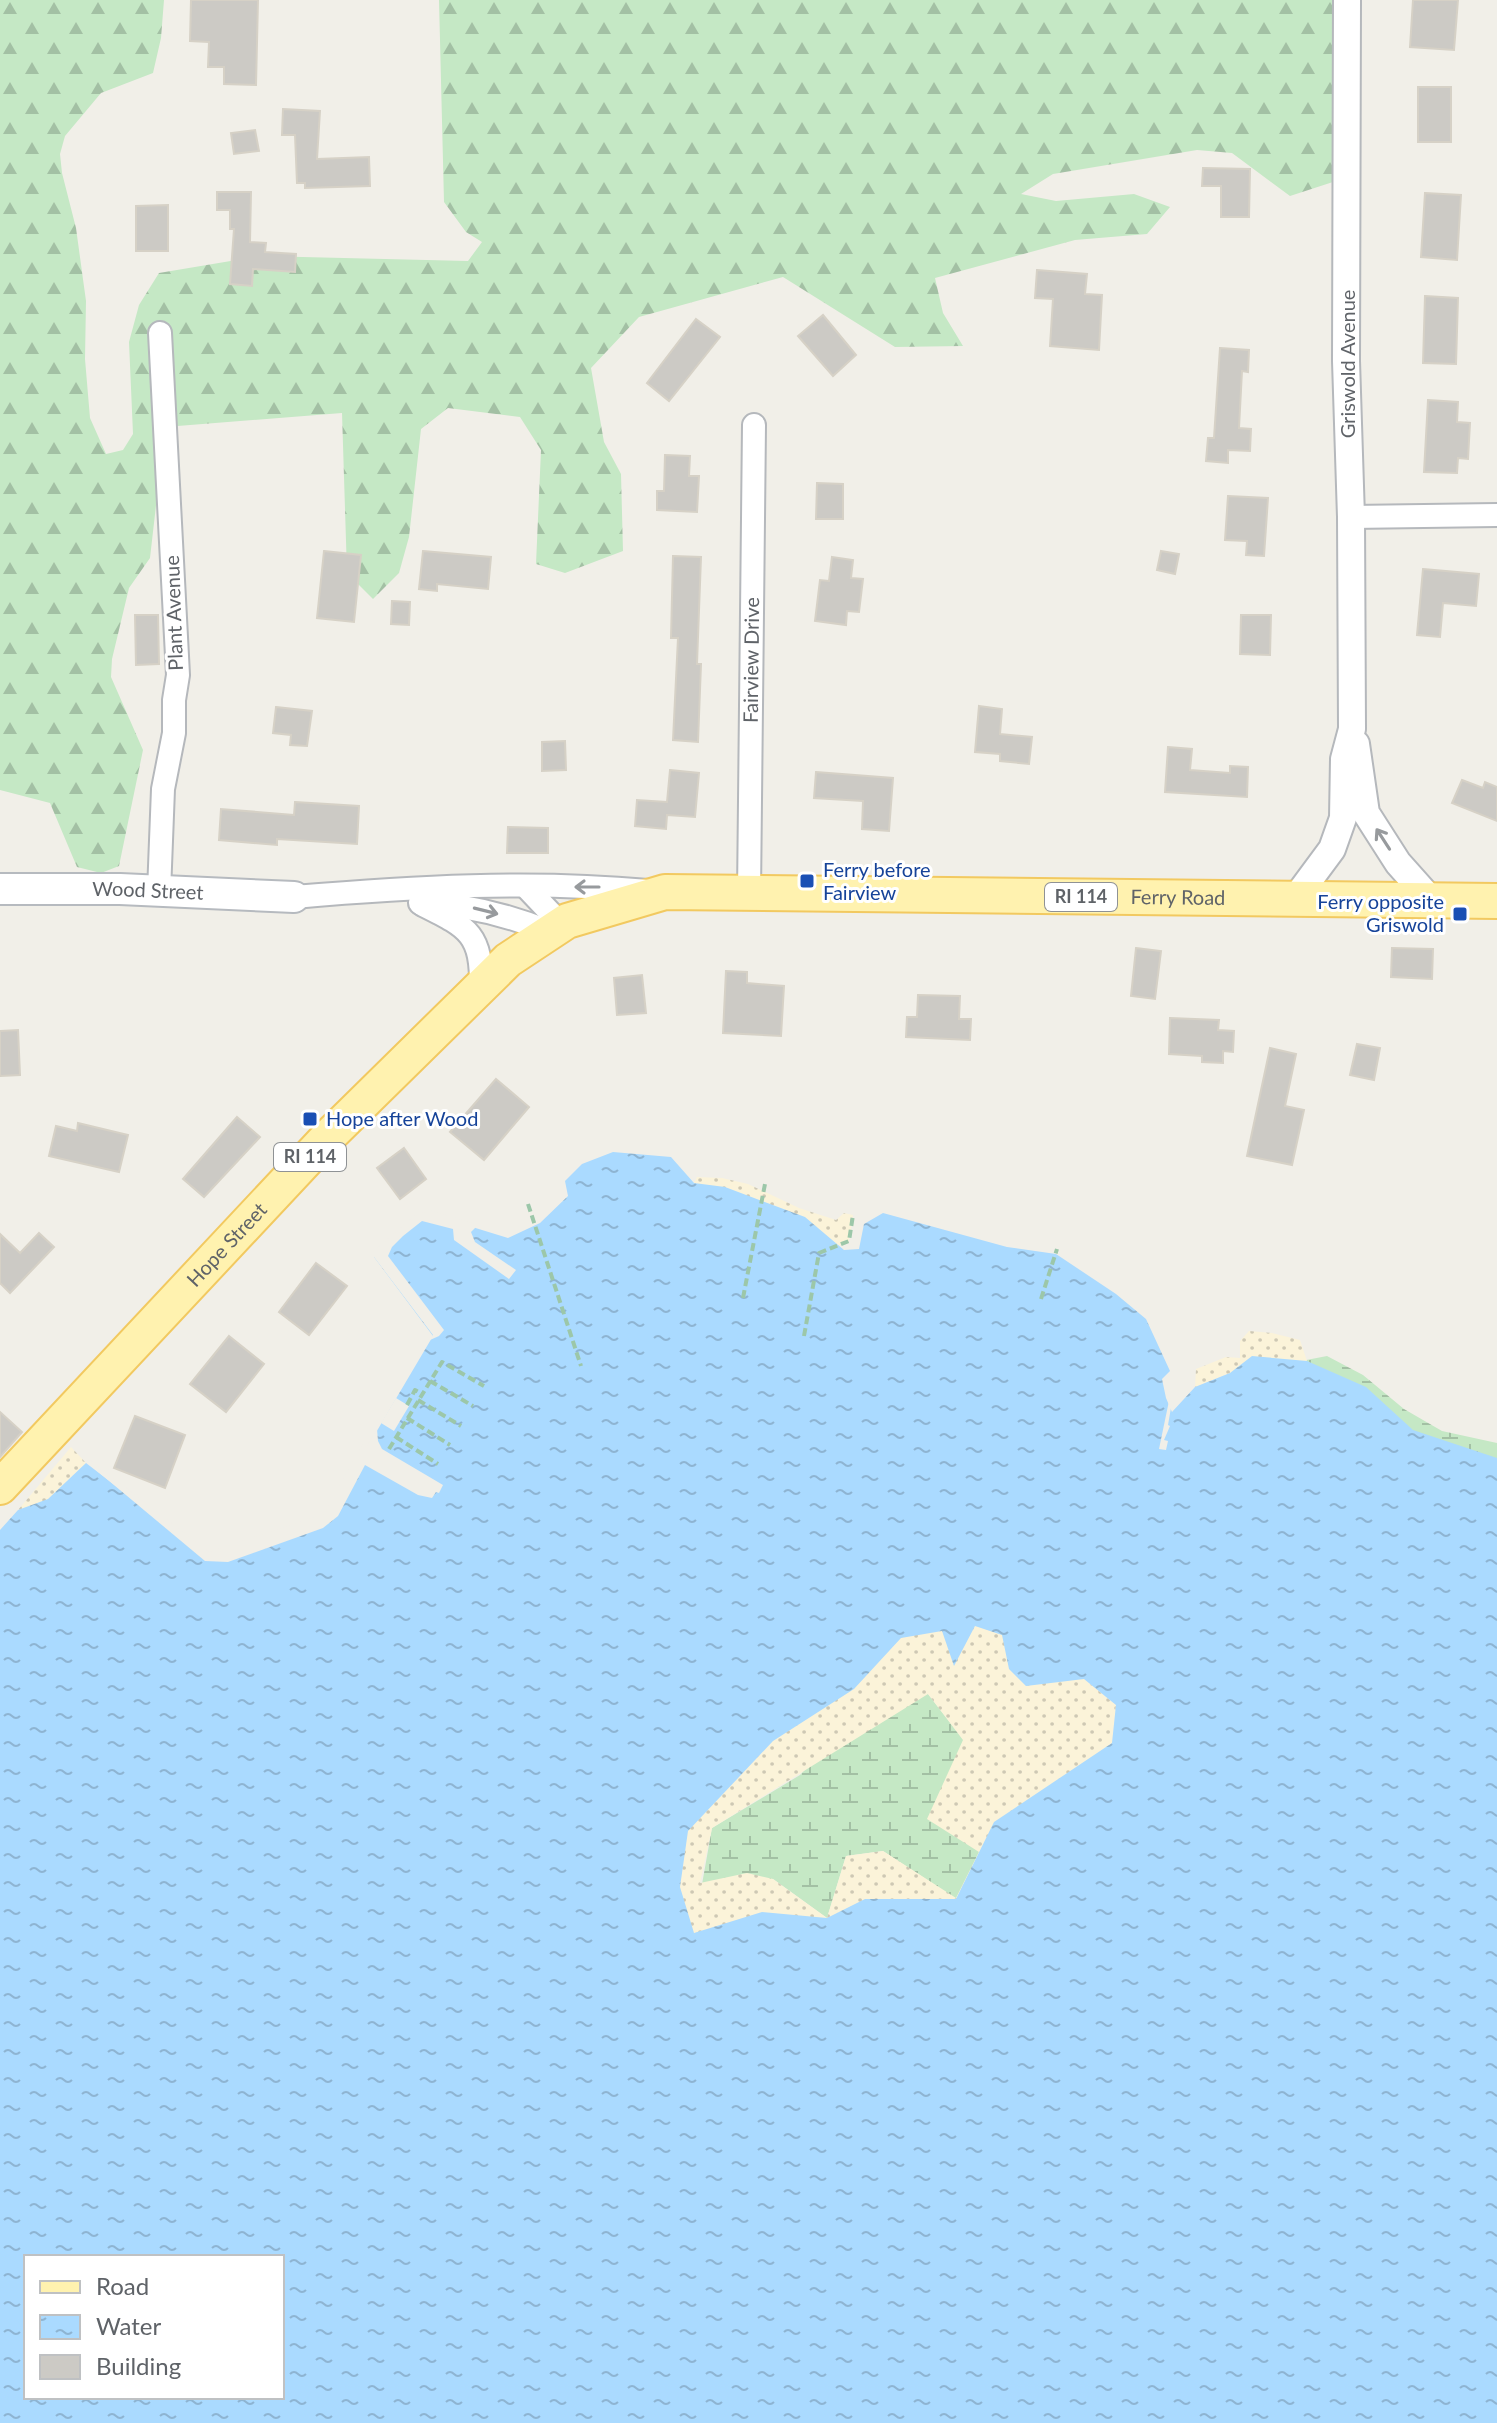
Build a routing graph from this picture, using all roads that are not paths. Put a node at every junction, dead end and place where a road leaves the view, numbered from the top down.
1 (1347, 0) edge
2 (160, 333) dead end
3 (754, 425) dead end
4 (1497, 515) edge
5 (1351, 517) junction
6 (1352, 729) junction
7 (526, 887) junction
8 (0, 889) edge
9 (159, 892) junction
10 (665, 892) junction
11 (749, 894) junction
12 (294, 897) junction
13 (1295, 899) junction
14 (1431, 900) junction
15 (1497, 901) edge
16 (418, 903) junction
17 (556, 929) junction
18 (481, 989) junction
19 (0, 1487) edge

1 - 5 street, Griswold Avenue
2 - 9 street, Plant Avenue
3 - 11 street, Fairview Drive
4 - 5 street
5 - 6 street, Griswold Avenue
6 - 13 street
14 -> 6 street
10 -> 7 street, Wood Street
7 - 12 street, Wood Street
7 - 17 street
8 - 9 main road, Wood Street
9 - 12 main road, Wood Street
10 - 11 main road, Ferry Road / RI 114
10 - 17 main road, Hope Street / RI 114
11 - 13 main road, Ferry Road / RI 114
12 - 16 street, Wood Street
13 - 14 main road, Ferry Road / RI 114
14 - 15 main road, Ferry Road / RI 114
16 -> 17 street, Wood Street
16 - 18 street, Wood Street
17 - 18 main road, Hope Street / RI 114
18 - 19 main road, Hope Street / RI 114

